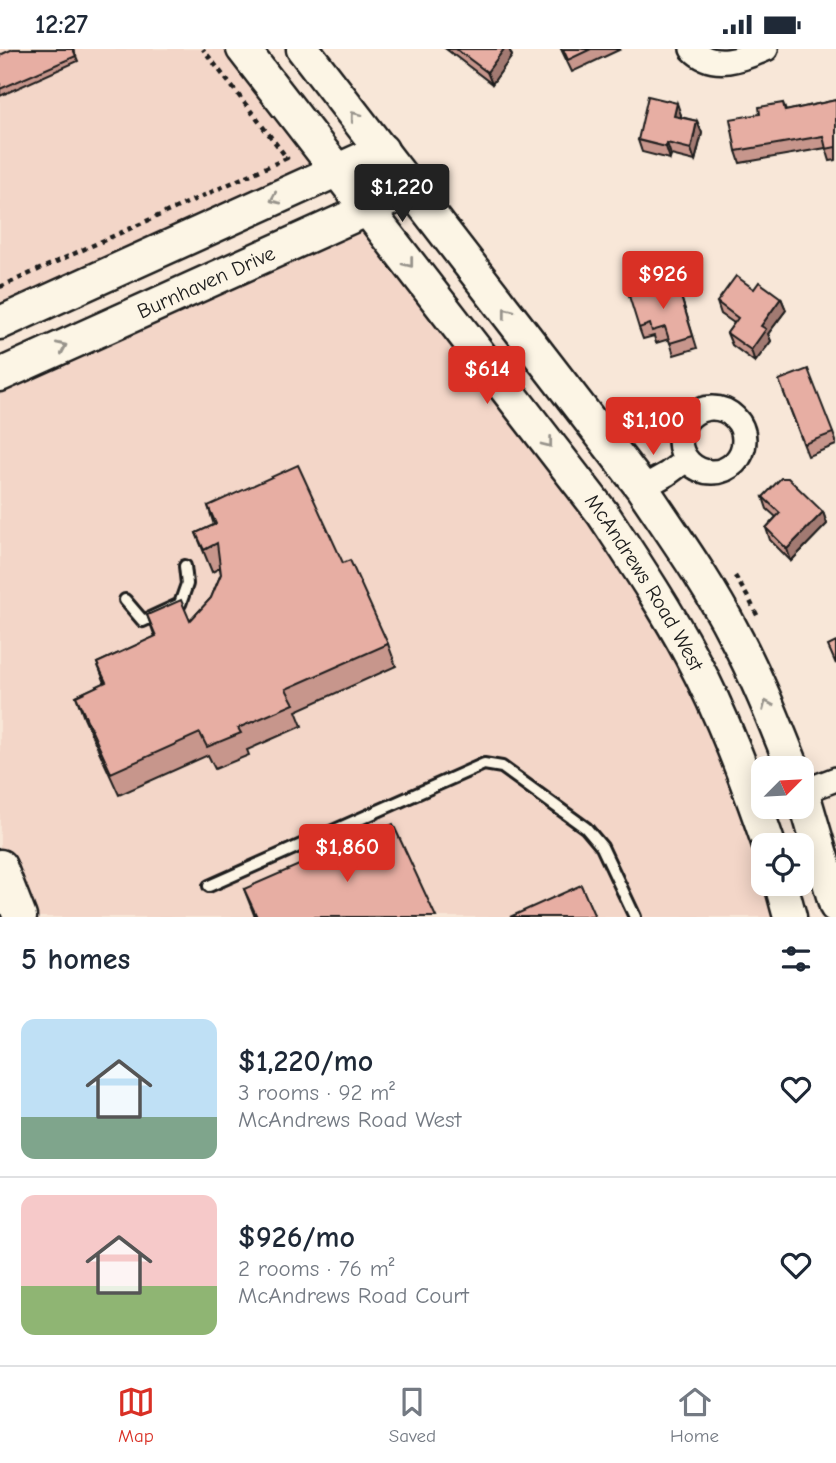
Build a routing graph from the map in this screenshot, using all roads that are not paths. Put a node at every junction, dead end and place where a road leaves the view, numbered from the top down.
1 (243, 49) edge
2 (303, 49) edge
3 (692, 49) edge
4 (766, 49) edge
5 (382, 151) junction
6 (337, 171) junction
7 (413, 189) junction
8 (369, 211) junction
9 (0, 323) edge
10 (0, 375) edge
11 (686, 460) dead end
12 (642, 488) junction
13 (185, 566) dead end
14 (125, 600) dead end
15 (788, 756) edge
16 (836, 779) edge
17 (751, 787) edge
18 (814, 787) edge
19 (810, 819) edge
20 (0, 866) edge
21 (209, 886) dead end
22 (784, 896) edge
23 (836, 906) edge
24 (20, 917) edge
25 (635, 917) edge
26 (790, 917) edge

1 - 6 main road, McAndrews Road West
5 -> 2 main road
3 - 4 street
5 - 6 main road
5 - 7 main road
6 - 8 main road, McAndrews Road West
6 -> 9 main road
7 - 8 main road, Burnhaven Drive
12 -> 7 main road
10 -> 8 main road, Burnhaven Drive
8 -> 17 main road, McAndrews Road West
11 - 12 street
15 -> 12 main road
13 - 14 lane
16 - 18 street
19 - 23 main road
20 - 24 main road
21 - 25 lane
22 - 26 main road

